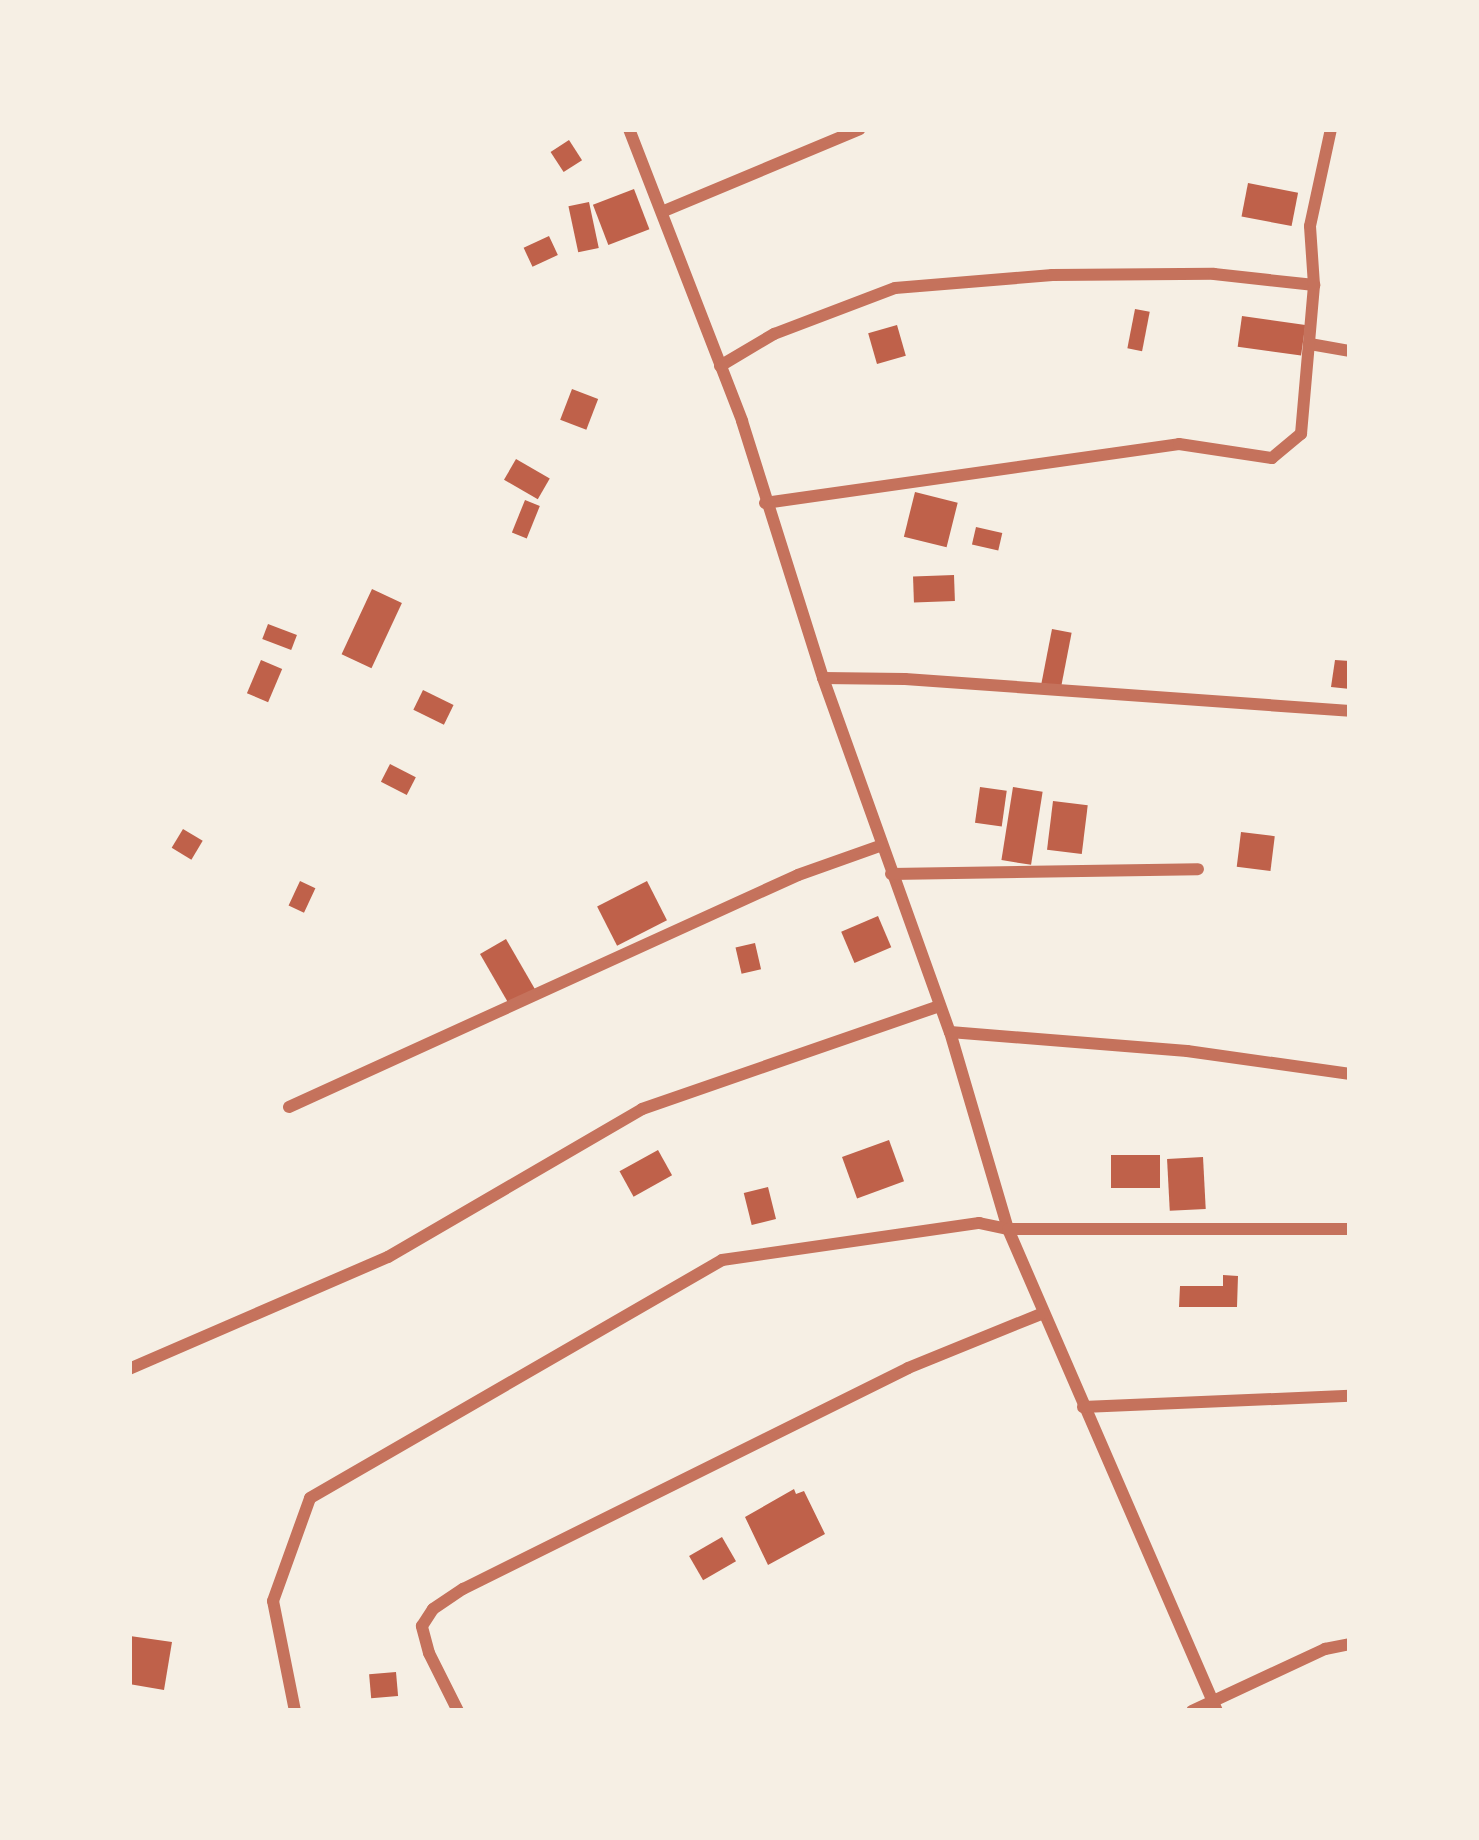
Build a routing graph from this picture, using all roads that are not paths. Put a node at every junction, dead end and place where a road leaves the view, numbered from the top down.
1 (629, 129) edge
2 (860, 129) edge
3 (1331, 129) edge
4 (664, 211) junction
5 (1314, 285) junction
6 (1310, 344) junction
7 (1350, 351) edge
8 (720, 365) junction
9 (766, 503) junction
10 (823, 678) junction
11 (1350, 711) edge
12 (880, 846) junction
13 (1198, 868) dead end
14 (891, 874) junction
15 (939, 1006) junction
16 (950, 1032) junction
17 (1350, 1074) edge
18 (290, 1107) dead end
19 (1350, 1228) edge
20 (1008, 1229) junction
21 (1041, 1314) junction
22 (129, 1369) edge
23 (1350, 1396) edge
24 (1083, 1407) junction
25 (1350, 1644) edge
26 (1215, 1706) edge
27 (295, 1711) edge
28 (458, 1711) edge
29 (1192, 1711) edge

1 - 4 street
2 - 4 street
3 - 5 street
4 - 8 street
5 - 6 street
5 - 8 street
6 - 7 street
6 - 9 street
8 - 9 street
9 - 10 street
10 - 11 street
10 - 12 street
12 - 14 street
12 - 18 street
13 - 14 street
14 - 15 street
15 - 16 street
15 - 22 street
16 - 17 street
16 - 20 street
19 - 20 street
20 - 21 street
20 - 27 street
21 - 24 street
21 - 28 street
23 - 24 street
24 - 26 street
25 - 26 street
26 - 29 street

